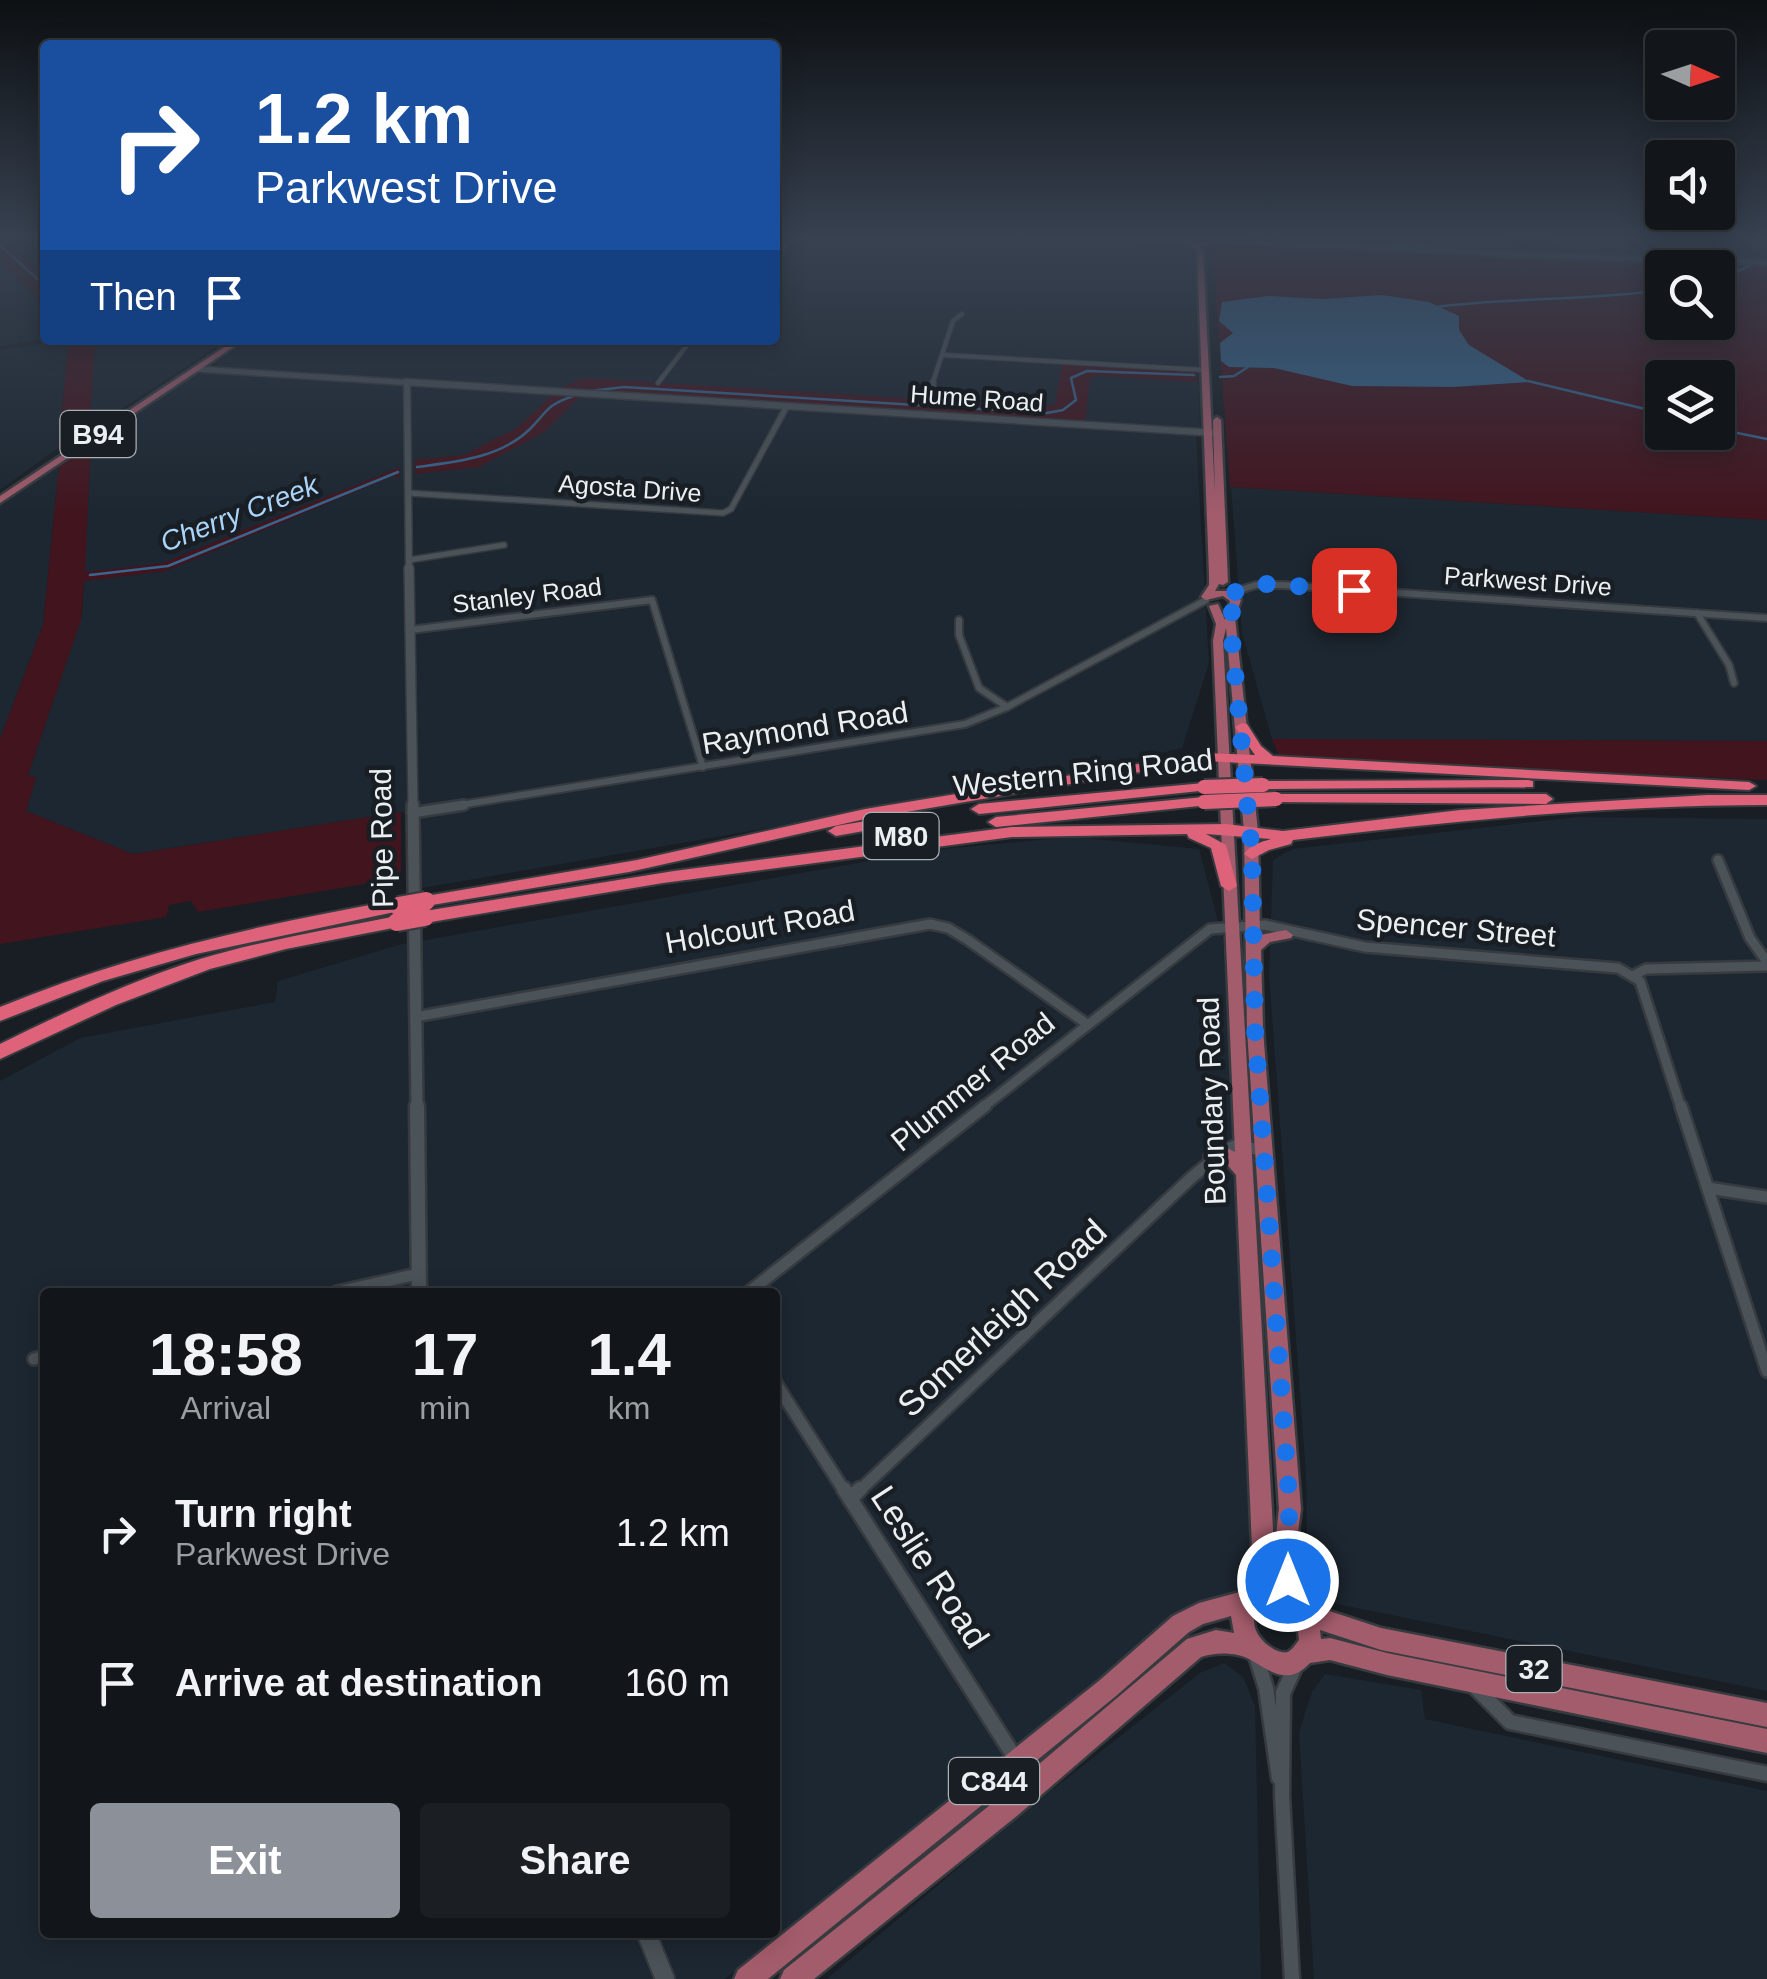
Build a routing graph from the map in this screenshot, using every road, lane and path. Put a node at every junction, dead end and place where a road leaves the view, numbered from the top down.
1 (951, 329) edge
2 (1206, 329) edge
3 (1208, 329) edge
4 (225, 345) edge
5 (232, 345) edge
6 (687, 345) edge
7 (225, 349) junction
8 (943, 355) junction
9 (192, 369) junction
10 (212, 370) junction
11 (1209, 370) junction
12 (407, 382) junction
13 (658, 383) dead end
14 (933, 396) dead end
15 (787, 406) junction
16 (1212, 433) junction
17 (408, 492) junction
18 (0, 498) edge
19 (504, 545) dead end
20 (409, 560) junction
21 (1244, 588) joint
22 (1365, 592) junction
23 (1229, 595) junction
24 (1208, 603) junction
25 (1180, 613) junction
26 (1698, 615) junction
27 (959, 620) dead end
28 (1767, 620) edge
29 (410, 630) junction
30 (1734, 683) dead end
31 (1008, 708) junction
32 (1242, 727) junction
33 (1221, 752) junction
34 (1246, 760) junction
35 (1270, 761) junction
36 (703, 767) junction
37 (1749, 786) junction
38 (1767, 786) edge
39 (1204, 795) junction
40 (1715, 800) junction
41 (1767, 800) edge
42 (412, 812) junction
43 (1375, 825) junction
44 (1226, 828) junction
45 (1154, 830) junction
46 (1251, 832) junction
47 (1252, 854) junction
48 (1718, 860) dead end
49 (629, 866) junction
50 (663, 878) junction
51 (1228, 886) junction
52 (425, 909) junction
53 (1248, 932) junction
54 (1294, 935) junction
55 (179, 962) junction
56 (1767, 964) edge
57 (1633, 977) junction
58 (0, 1017) edge
59 (415, 1017) junction
60 (1087, 1024) junction
61 (0, 1052) edge
62 (0, 1060) edge
63 (1238, 1151) junction
64 (1264, 1152) junction
65 (1708, 1188) junction
66 (1767, 1197) edge
67 (418, 1274) junction
68 (355, 1288) edge
69 (419, 1288) edge
70 (754, 1288) edge
71 (1767, 1371) edge
72 (780, 1390) edge
73 (850, 1499) junction
74 (1253, 1598) junction
75 (1300, 1609) junction
76 (1254, 1649) junction
77 (1302, 1656) junction
78 (1469, 1681) junction
79 (1767, 1715) edge
80 (1767, 1741) edge
81 (1018, 1761) junction
82 (1767, 1774) edge
83 (1032, 1786) junction
84 (1282, 1796) junction
85 (874, 1916) junction
86 (649, 1938) edge
87 (666, 1979) edge
88 (747, 1979) edge
89 (792, 1979) edge
90 (813, 1979) edge
91 (1292, 1979) edge

1 - 8 street
2 - 11 main road, Boundary Road
3 - 11 main road, Boundary Road
4 - 9 main road, B94
5 - 7 main road, B94
6 - 13 street
7 - 9 main road, B94
7 - 10 main road
8 - 11 street
8 - 14 street
9 - 10 street, Hume Road
9 - 18 main road, B94
10 - 12 street, Hume Road
11 - 16 main road, Boundary Road
12 - 15 street, Hume Road
12 - 17 street, Pipe Road
15 - 16 street, Hume Road
15 - 17 street, Agosta Drive
16 - 23 main road, Boundary Road
16 - 24 main road, Boundary Road
17 - 20 street, Pipe Road
19 - 20 street
20 - 29 street, Pipe Road
21 - 22 street, Parkwest Drive
21 - 23 main road
22 - 23 street, Parkwest Drive
22 - 26 street, Parkwest Drive
23 - 24 main road
23 - 32 main road, Boundary Road
24 - 25 street, Raymond Road
24 - 25 street, Raymond Road
24 - 33 main road, Boundary Road
25 - 31 street, Raymond Road
26 - 28 street, Parkwest Drive
26 - 30 street
27 - 31 street
29 - 36 street, Stanley Road
29 - 42 street, Pipe Road
31 - 36 street, Raymond Road
32 - 34 main road, Boundary Road
32 - 35 highway
33 - 34 highway
33 - 44 main road, Boundary Road
33 - 49 highway
34 - 35 highway
34 - 46 main road, Boundary Road
35 - 37 highway
36 - 42 street, Raymond Road
37 - 38 highway, Western Ring Road / M80
37 - 39 highway, Western Ring Road / M80, bridge
39 - 40 highway, Western Ring Road / M80, bridge
39 - 49 highway, Western Ring Road / M80
39 - 50 highway, Western Ring Road / M80
40 - 41 highway, Western Ring Road / M80
40 - 43 highway
42 - 59 street, Pipe Road
43 - 46 highway
43 - 47 highway
44 - 45 highway
44 - 46 highway
44 - 51 main road, Boundary Road
45 - 50 highway
45 - 51 highway
46 - 47 main road, Boundary Road
47 - 53 main road, Boundary Road
48 - 56 street
49 - 52 highway, Western Ring Road / M80
50 - 52 highway, Western Ring Road / M80
51 - 53 main road, Boundary Road
52 - 55 highway, Western Ring Road / M80, bridge
53 - 54 street, Spencer Street
53 - 54 main road
53 - 60 street, Plummer Road
53 - 63 main road, Boundary Road
53 - 64 main road, Boundary Road
54 - 57 street, Spencer Street
55 - 58 highway
55 - 61 highway
55 - 62 highway
56 - 57 street
57 - 65 street, Spencer Street
59 - 60 street, Holcourt Road
59 - 67 street, Pipe Road
60 - 70 street, Plummer Road
63 - 64 street, Somerleigh Road
63 - 73 street, Somerleigh Road
63 - 74 main road, Boundary Road
64 - 75 main road, Boundary Road
65 - 66 street
65 - 71 street, Spencer Street
67 - 68 street
67 - 69 street, Pipe Road
72 - 73 street, Leslie Road
73 - 81 street, Leslie Road
74 - 75 main road, 32
74 - 76 main road
74 - 81 main road, C844
75 - 77 main road
75 - 79 main road, 32
76 - 77 main road, 32
76 - 83 main road, C844
76 - 84 street
77 - 78 main road, 32
77 - 84 street
78 - 80 main road, 32
78 - 82 street
81 - 83 street, Leslie Road
81 - 88 main road, C844
83 - 85 main road, C844
84 - 91 street
85 - 89 main road, C844
85 - 90 street
86 - 87 street

